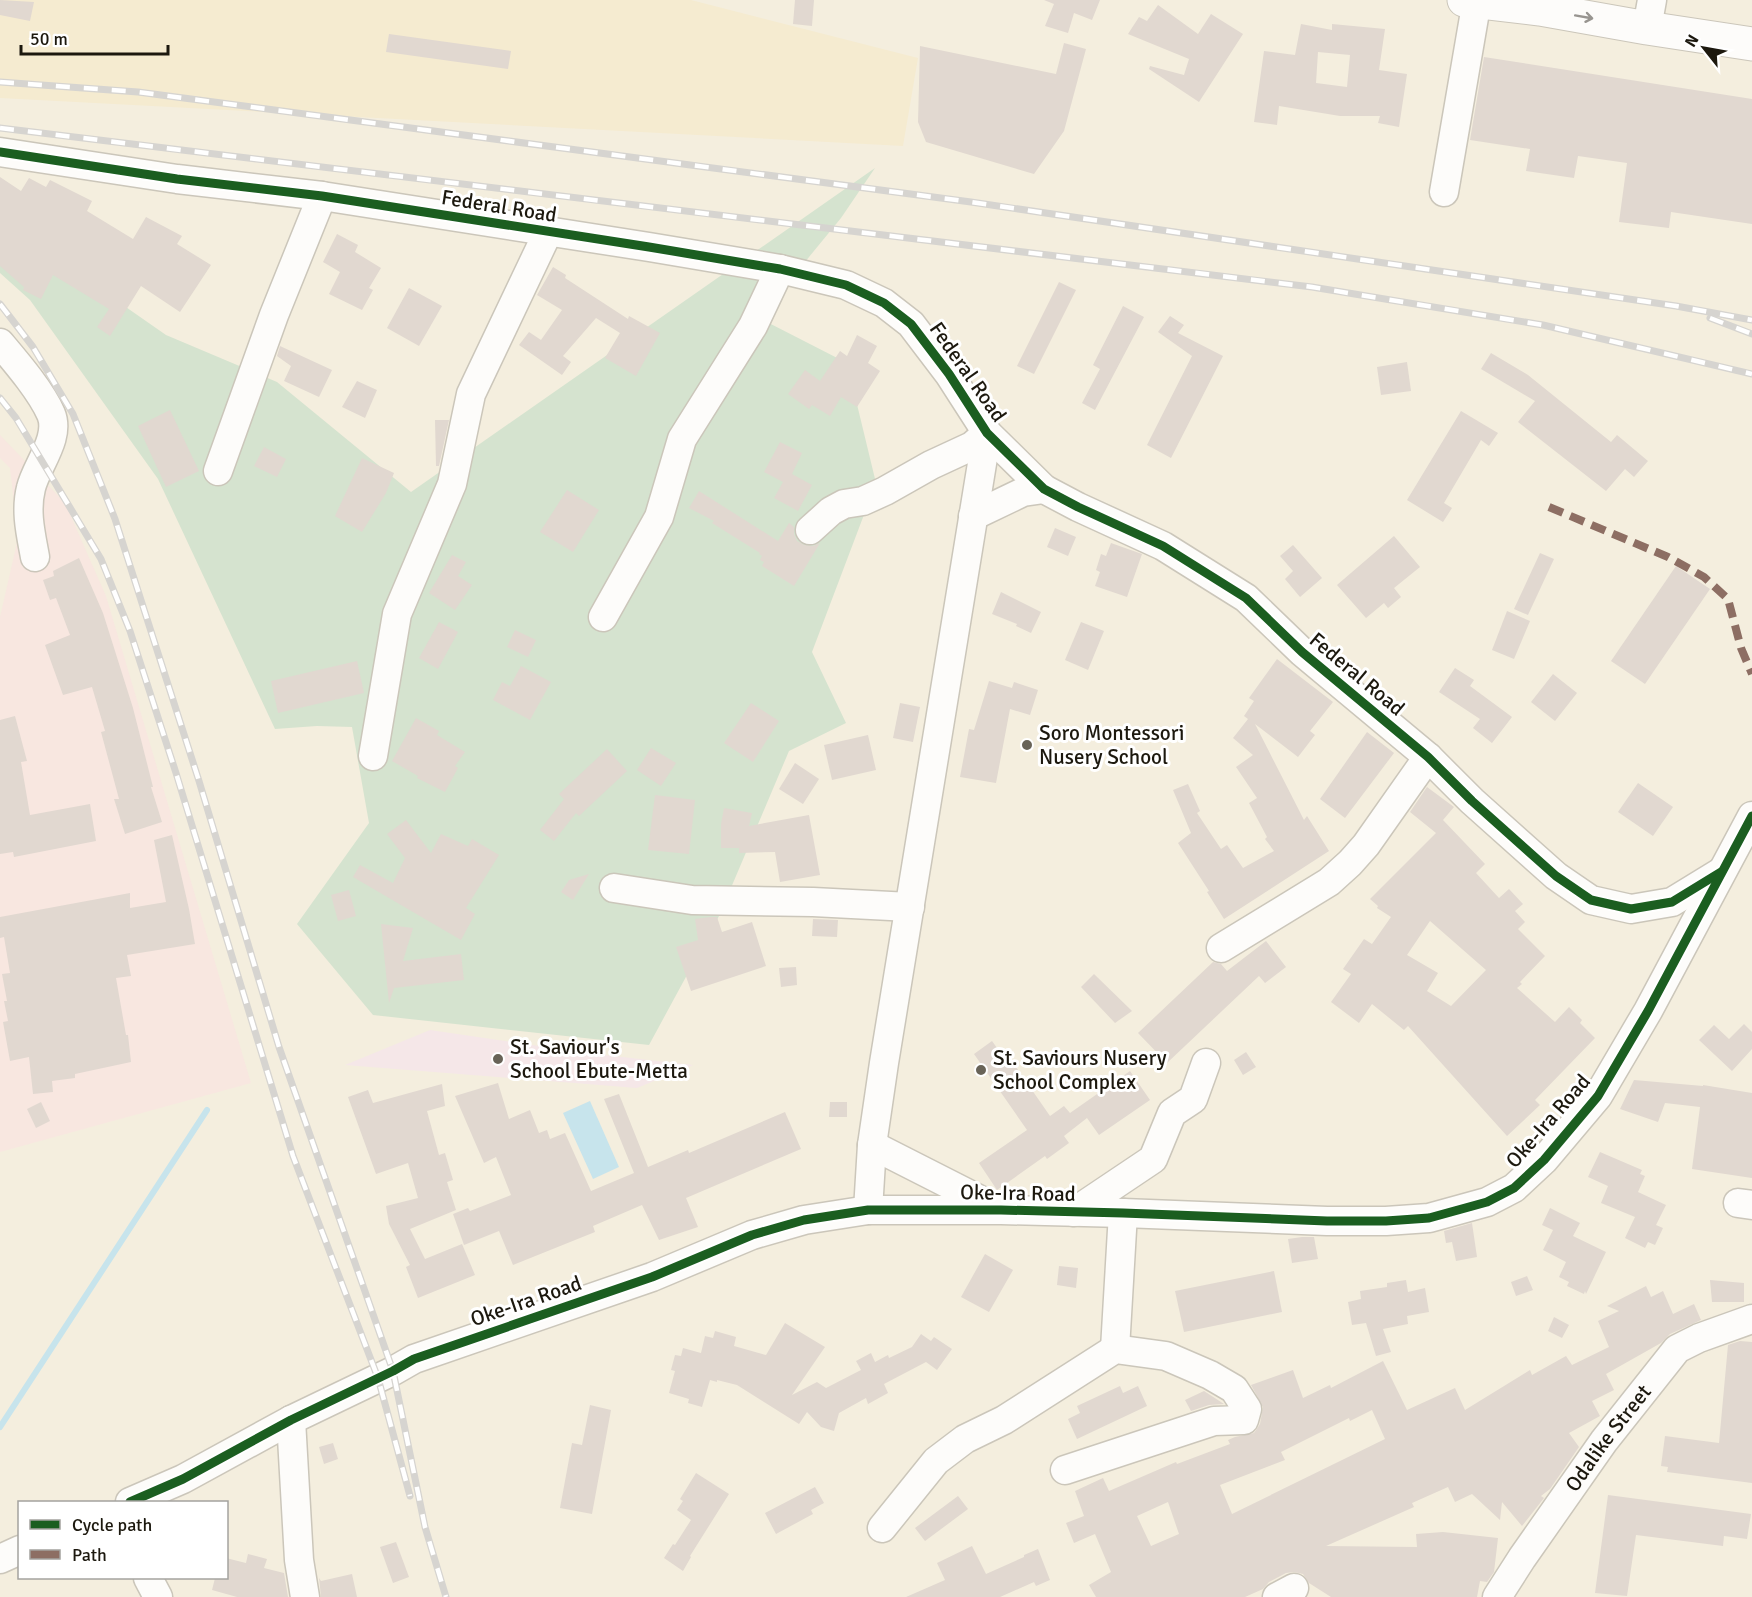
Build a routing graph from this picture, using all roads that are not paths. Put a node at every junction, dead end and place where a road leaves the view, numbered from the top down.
1 (1472, 0) edge
2 (1541, 4) edge
3 (1650, 14) edge
4 (1752, 44) edge
5 (0, 152) edge
6 (1444, 192) dead end
7 (322, 196) junction
8 (548, 232) junction
9 (780, 269) junction
10 (0, 343) edge
11 (987, 433) junction
12 (218, 471) dead end
13 (1044, 489) junction
14 (973, 516) junction
15 (810, 530) dead end
16 (35, 557) dead end
17 (603, 617) dead end
18 (373, 756) dead end
19 (1428, 758) junction
20 (1752, 816) edge
21 (1721, 872) junction
22 (614, 888) dead end
23 (909, 907) junction
24 (1221, 948) dead end
25 (1206, 1063) dead end
26 (872, 1145) junction
27 (868, 1210) junction
28 (1001, 1210) junction
29 (1074, 1212) junction
30 (1123, 1213) junction
31 (1752, 1319) edge
32 (1115, 1348) junction
33 (291, 1420) junction
34 (1065, 1470) dead end
35 (134, 1501) edge
36 (882, 1528) dead end
37 (18, 1551) edge
38 (0, 1559) edge
39 (149, 1579) edge
40 (158, 1597) edge
41 (304, 1597) edge
42 (1497, 1597) edge

1 - 2 highway
1 - 6 street
2 -> 3 highway
3 - 4 highway
5 - 7 street, Federal Road
7 - 8 street, Federal Road
7 - 12 street
8 - 9 street, Federal Road
8 - 18 street
9 - 11 street, Federal Road
9 - 17 street
10 - 16 street
11 - 13 street, Federal Road
11 - 14 street
11 - 15 street
13 - 14 street
13 - 19 street, Federal Road
14 - 23 street
19 - 21 street, Federal Road
19 - 24 street
20 - 21 street, Oke-Ira Road
21 - 30 street, Oke-Ira Road
22 - 23 street
23 - 26 street
25 - 29 street
26 - 27 street
26 - 28 street
27 - 28 street, Oke-Ira Road
27 - 33 street, Oke-Ira Road
28 - 29 street, Oke-Ira Road
29 - 30 street, Oke-Ira Road
30 - 32 street
31 - 42 street, Odalike Street
32 - 34 street
32 - 36 street
33 - 35 street, Oke-Ira Road
33 - 41 street
37 - 38 street
39 - 40 street

